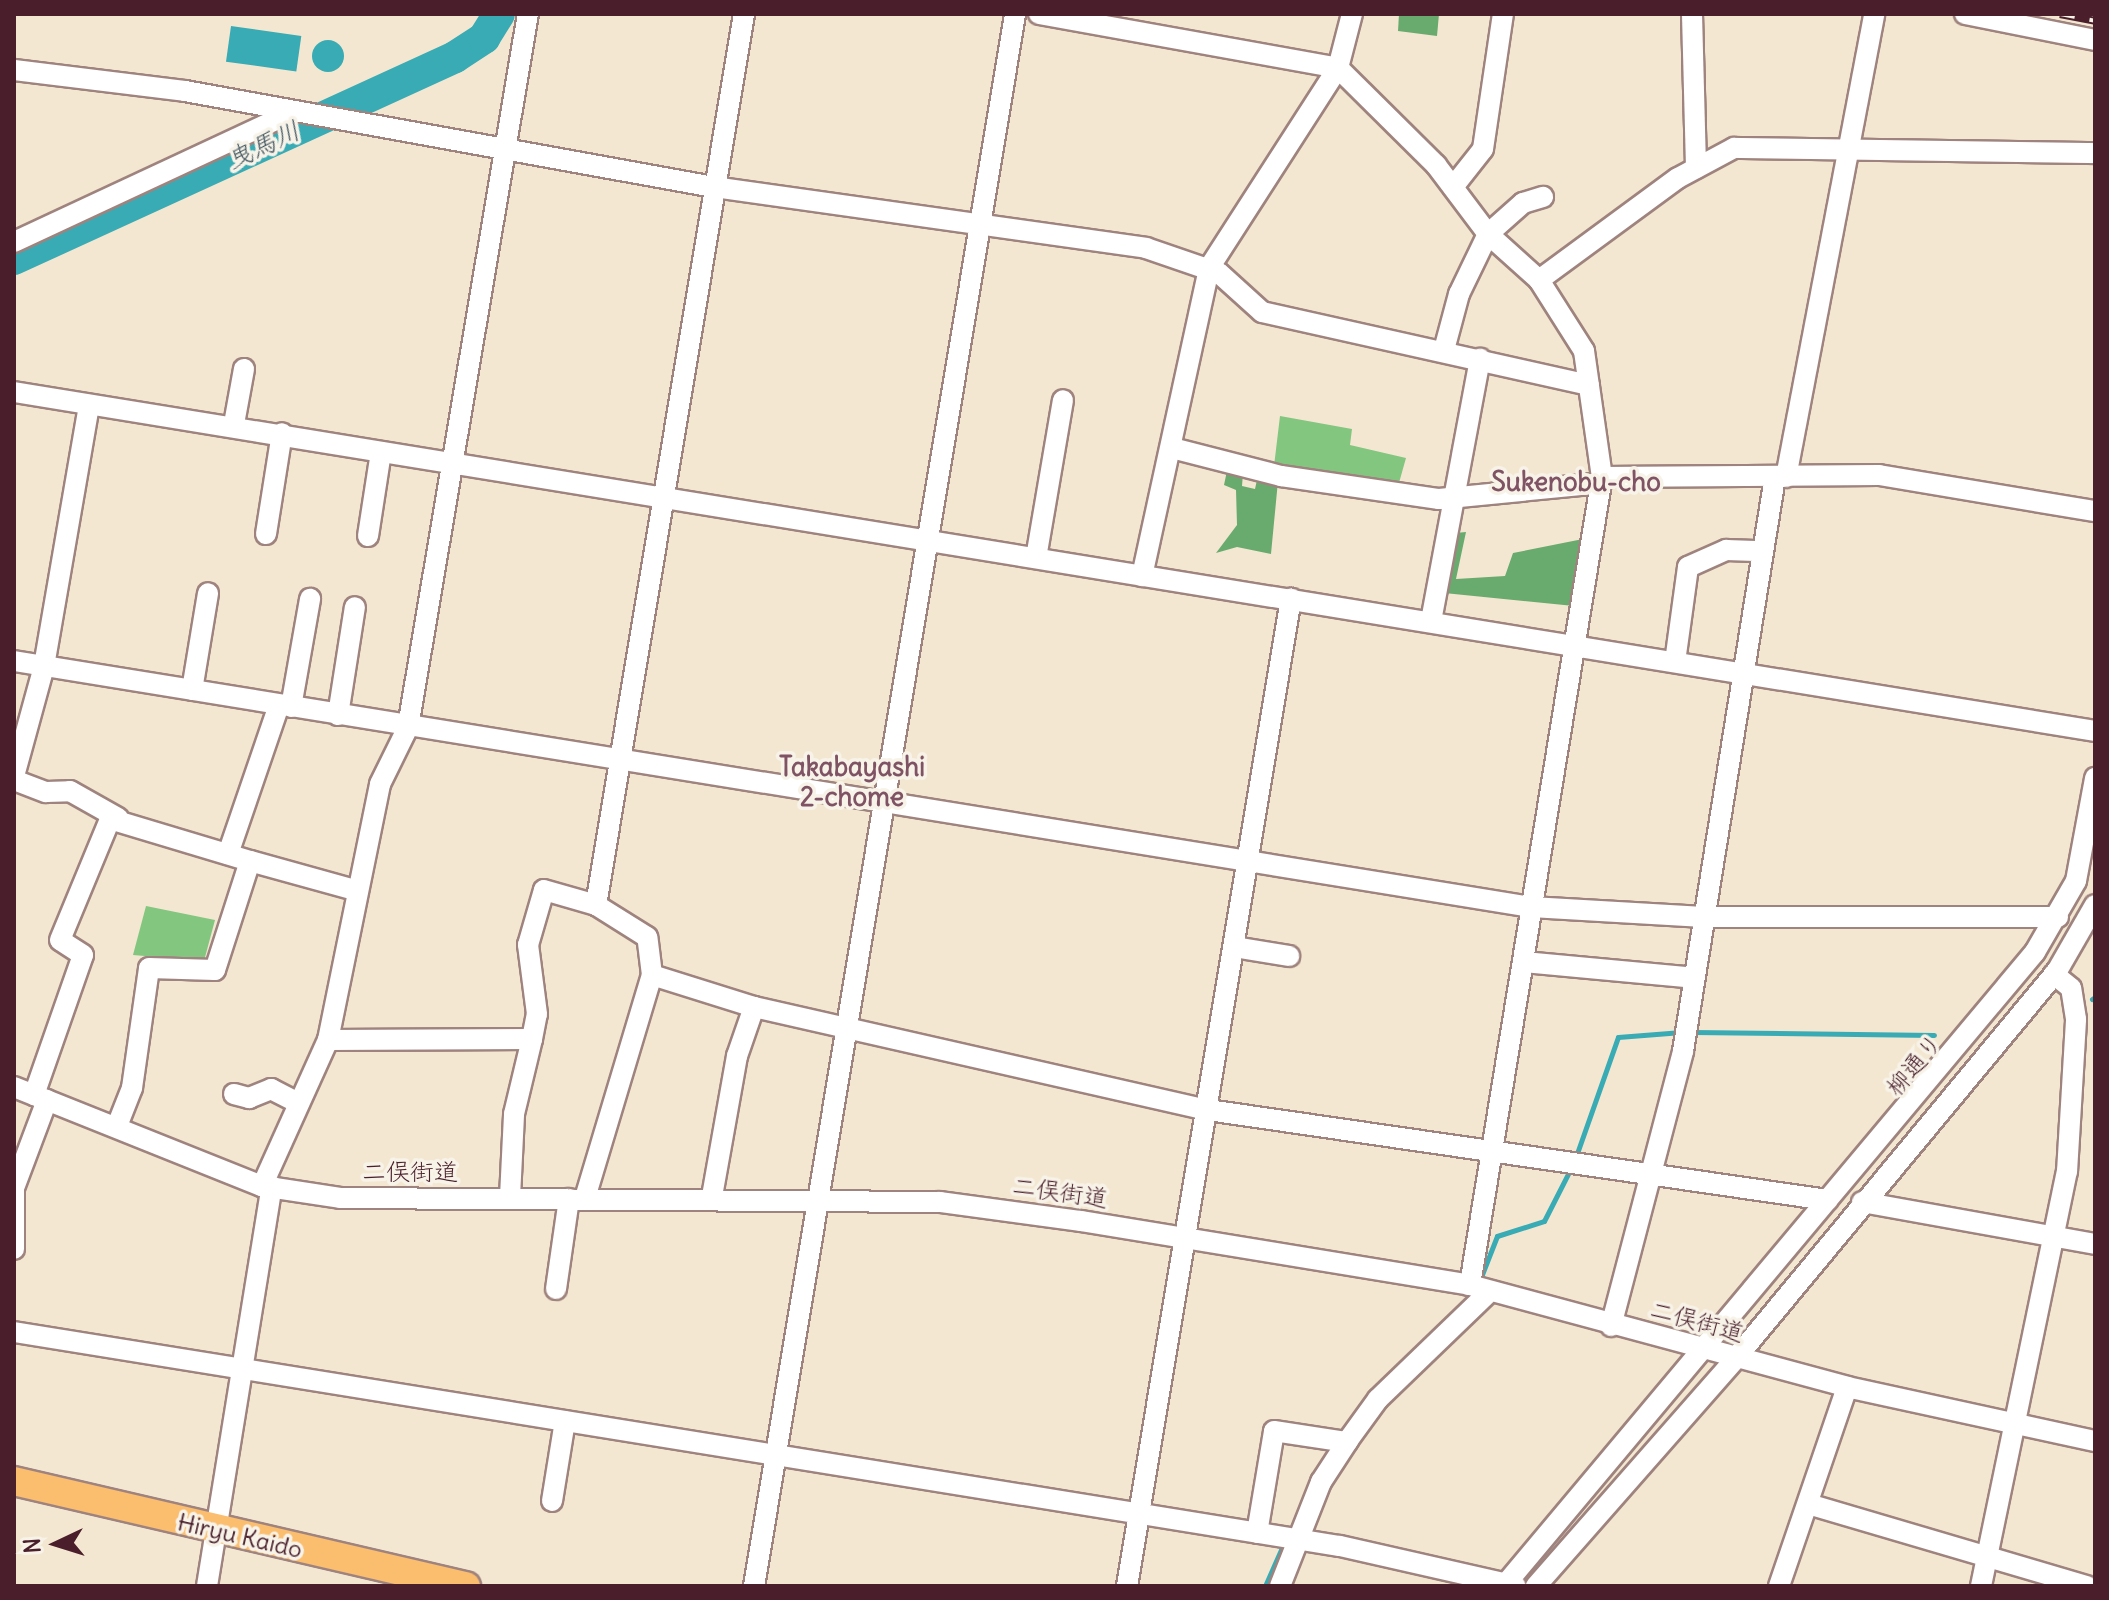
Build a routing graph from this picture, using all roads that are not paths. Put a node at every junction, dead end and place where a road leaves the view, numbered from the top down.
1 (528, 14) edge
2 (744, 14) edge
3 (1015, 14) edge
4 (1039, 14) edge
5 (1352, 14) edge
6 (1503, 14) edge
7 (1692, 14) edge
8 (1874, 14) edge
9 (1965, 14) edge
10 (2095, 40) edge
11 (1338, 68) junction
12 (14, 70) edge
13 (295, 113) junction
14 (1844, 150) junction
15 (506, 151) junction
16 (2095, 153) edge
17 (1696, 168) junction
18 (714, 187) junction
19 (1453, 187) junction
20 (1543, 197) dead end
21 (982, 224) junction
22 (1488, 234) junction
23 (14, 242) edge
24 (1209, 268) junction
25 (1539, 280) junction
26 (1444, 350) junction
27 (1480, 359) junction
28 (244, 369) dead end
29 (1589, 385) junction
30 (14, 392) edge
31 (1063, 400) dead end
32 (89, 405) junction
33 (234, 424) junction
34 (282, 433) junction
35 (1172, 448) junction
36 (381, 452) junction
37 (454, 463) junction
38 (1781, 477) junction
39 (1602, 480) junction
40 (1451, 494) junction
41 (663, 498) junction
42 (2095, 511) edge
43 (266, 534) dead end
44 (368, 536) dead end
45 (926, 538) junction
46 (1763, 551) junction
47 (1036, 558) junction
48 (1142, 576) junction
49 (208, 593) dead end
50 (310, 599) dead end
51 (1291, 599) junction
52 (355, 607) dead end
53 (1431, 621) junction
54 (1574, 643) junction
55 (14, 661) edge
56 (1675, 662) junction
57 (44, 666) junction
58 (1743, 674) junction
59 (192, 690) junction
60 (285, 706) junction
61 (338, 715) junction
62 (408, 727) junction
63 (2095, 731) edge
64 (617, 761) junction
65 (14, 778) edge
66 (2095, 778) edge
67 (883, 806) junction
68 (118, 818) junction
69 (228, 854) junction
70 (250, 861) junction
71 (1247, 866) junction
72 (358, 891) junction
73 (596, 905) junction
74 (1531, 907) junction
75 (2093, 914) edge
76 (1704, 917) junction
77 (2058, 917) junction
78 (1234, 947) junction
79 (1289, 956) dead end
80 (1523, 962) junction
81 (2054, 974) junction
82 (652, 975) junction
83 (1694, 978) junction
84 (754, 1007) junction
85 (2095, 1010) edge
86 (2076, 1019) junction
87 (845, 1033) junction
88 (532, 1039) junction
89 (328, 1040) junction
90 (14, 1087) edge
91 (234, 1094) dead end
92 (40, 1097) junction
93 (299, 1103) junction
94 (1208, 1110) junction
95 (117, 1126) junction
96 (1490, 1147) junction
97 (1653, 1174) junction
98 (267, 1186) junction
99 (510, 1197) junction
100 (712, 1197) junction
101 (577, 1198) junction
102 (821, 1199) junction
103 (1827, 1200) junction
104 (1862, 1202) junction
105 (1184, 1238) junction
106 (2059, 1239) junction
107 (2095, 1244) edge
108 (14, 1249) edge
109 (556, 1289) dead end
110 (1478, 1290) junction
111 (1611, 1326) junction
112 (14, 1332) edge
113 (1707, 1350) junction
114 (1736, 1358) junction
115 (245, 1366) junction
116 (1847, 1387) junction
117 (565, 1421) junction
118 (2017, 1429) junction
119 (1339, 1440) junction
120 (2095, 1441) edge
121 (779, 1455) junction
122 (14, 1481) edge
123 (14, 1500) edge
124 (552, 1501) dead end
125 (1808, 1504) junction
126 (1140, 1513) junction
127 (1280, 1536) junction
128 (216, 1540) junction
129 (1987, 1561) junction
130 (207, 1586) edge
131 (378, 1586) edge
132 (466, 1586) edge
133 (754, 1586) edge
134 (1127, 1586) edge
135 (1280, 1586) edge
136 (1504, 1586) edge
137 (1516, 1586) edge
138 (1536, 1586) edge
139 (1779, 1586) edge
140 (1981, 1586) edge
141 (2087, 1586) edge

1 - 15 street
2 - 18 street
3 - 21 street
4 - 11 street
5 - 11 street
6 - 19 street
7 - 17 street
8 - 14 street
9 - 10 street
11 - 19 street
11 - 24 street
12 - 13 street
13 - 15 street
13 - 23 street
14 - 16 street
14 - 17 street
14 - 38 street
15 - 18 street
15 - 37 street
17 - 25 street
18 - 21 street
18 - 41 street
19 - 22 street
20 - 22 street
21 - 24 street
21 - 45 street
22 - 25 street
22 - 26 street
24 - 26 street
24 - 35 street
25 - 29 street
26 - 27 street
27 - 29 street
27 - 40 street
28 - 33 street
29 - 39 street
30 - 32 street
31 - 47 street
32 - 33 street
32 - 57 street
33 - 34 street
34 - 36 street
34 - 43 street
35 - 40 street
35 - 48 street
36 - 37 street
36 - 44 street
37 - 41 street
37 - 62 street
38 - 39 street
38 - 42 street
38 - 46 street
39 - 40 street
39 - 54 street
40 - 53 street
41 - 45 street
41 - 64 street
45 - 47 street
45 - 67 street
46 - 56 street
46 - 58 street
47 - 48 street
48 - 51 street
49 - 59 street
50 - 60 street
51 - 53 street
51 - 71 street
52 - 61 street
53 - 54 street
54 - 56 street
54 - 74 street
55 - 57 street
56 - 58 street
57 - 59 street
57 - 65 street
58 - 63 street
58 - 76 street
59 - 60 street
60 - 61 street
60 - 69 street
61 - 62 street
62 - 64 street
62 - 72 street
64 - 67 street
64 - 73 street
65 - 68 street
66 - 77 street, 柳通り
67 - 71 street
67 - 87 street
68 - 69 street
68 - 92 street
69 - 70 street
70 - 72 street
70 - 95 street
71 - 74 street
71 - 78 street
72 - 89 street
73 - 82 street
73 - 88 street
74 - 76 street
74 - 80 street
75 - 81 street, 柳通り
76 - 77 street
76 - 83 street
77 - 103 street, 柳通り
78 - 79 street
78 - 94 street
80 - 83 street
80 - 96 street
81 - 86 street
81 - 104 street, 柳通り
82 - 84 street
82 - 101 street
83 - 97 street
84 - 87 street
84 - 100 street
85 - 86 street
86 - 106 street
87 - 94 street
87 - 102 street
88 - 89 street
88 - 99 street
89 - 93 street
90 - 92 street, 二俣街道
91 - 93 street
92 - 95 street, 二俣街道
92 - 108 street
93 - 98 street
94 - 96 street
94 - 105 street
95 - 98 street, 二俣街道
96 - 97 street
96 - 110 street
97 - 103 street
97 - 111 street
98 - 99 street, 二俣街道
98 - 115 street
99 - 101 street, 二俣街道
100 - 101 street, 二俣街道
100 - 102 street, 二俣街道
101 - 109 street
102 - 105 street, 二俣街道
102 - 121 street
103 - 113 street, 柳通り
104 - 106 street
104 - 114 street, 柳通り
105 - 110 street, 二俣街道
105 - 126 street
106 - 107 street
106 - 118 street
110 - 111 street, 二俣街道
110 - 119 street
111 - 113 street, 二俣街道
112 - 115 street
113 - 114 street, 二俣街道
113 - 136 street, 柳通り
114 - 116 street, 二俣街道
114 - 138 street, 柳通り
115 - 117 street
115 - 128 street
116 - 118 street, 二俣街道
116 - 125 street
117 - 121 street
117 - 124 street
118 - 120 street, 二俣街道
118 - 129 street
119 - 127 street
119 - 127 street
121 - 126 street
121 - 133 street
122 - 128 highway, Hiryu Kaido
123 - 128 highway, Hiryu Kaido
125 - 129 street
125 - 139 street
126 - 127 street
126 - 134 street
127 - 135 street
127 - 136 street
128 - 130 street
128 - 131 highway, Hiryu Kaido
128 - 132 highway, Hiryu Kaido
129 - 140 street
129 - 141 street
136 - 137 street

